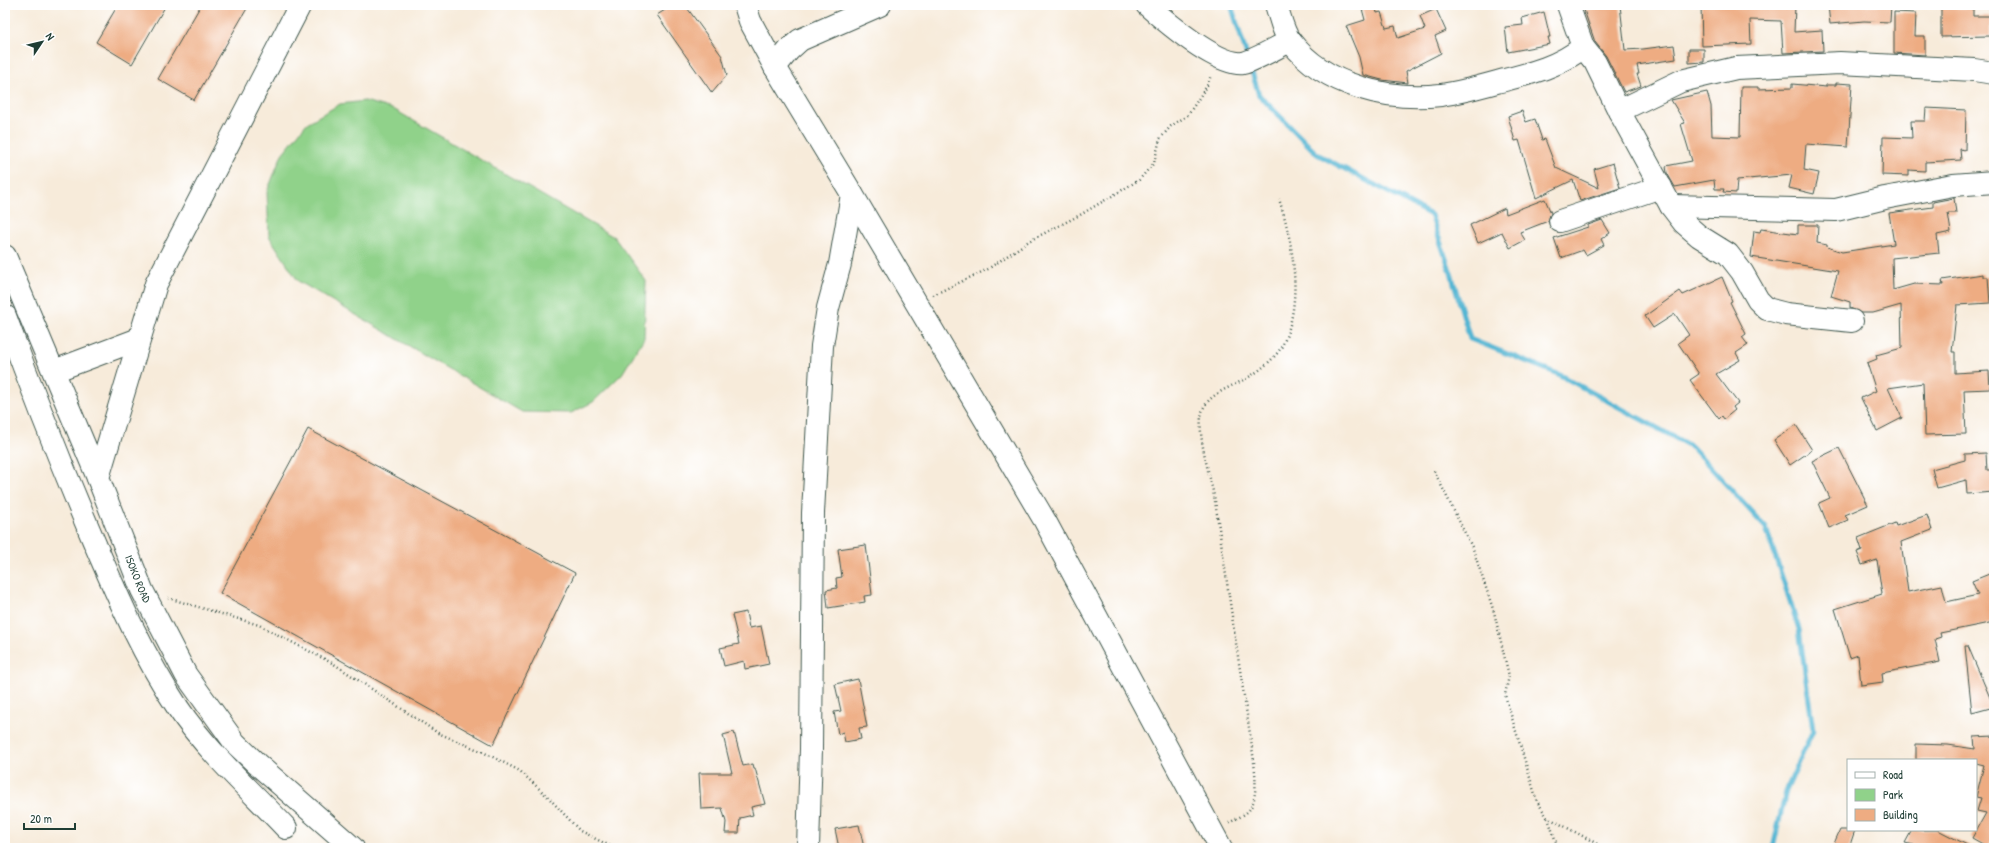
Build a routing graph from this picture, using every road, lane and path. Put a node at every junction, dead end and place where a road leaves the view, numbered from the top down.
1 (300, 5) edge
2 (745, 5) edge
3 (880, 5) edge
4 (1147, 5) edge
5 (1276, 5) edge
6 (1568, 5) edge
7 (1290, 41) junction
8 (1583, 47) junction
9 (1217, 55) junction
10 (775, 67) junction
11 (1994, 73) edge
12 (1619, 111) junction
13 (1994, 182) edge
14 (1661, 187) junction
15 (852, 194) junction
16 (1279, 198) dead end
17 (1671, 206) junction
18 (1560, 221) dead end
19 (5, 256) edge
20 (916, 303) junction
21 (5, 316) edge
22 (1852, 322) dead end
23 (139, 339) junction
24 (54, 371) junction
25 (1434, 471) dead end
26 (98, 478) junction
27 (142, 590) junction
28 (1547, 817) junction
29 (286, 828) dead end
30 (1211, 838) edge
31 (353, 848) edge
32 (614, 848) edge
33 (808, 848) edge
34 (1558, 848) edge
35 (1605, 848) edge

1 - 23 street
2 - 10 street
3 - 10 street
4 - 9 street
5 - 7 street
6 - 8 street
7 - 8 street
7 - 9 street
8 - 12 street
9 - 20 path
10 - 15 street
11 - 12 street
12 - 14 street
13 - 17 street
14 - 17 street
14 - 18 street
15 - 20 street
15 - 33 street
16 - 30 path
17 - 22 street
19 - 24 street, ISOKO ROAD
20 - 30 street
21 - 29 street
23 - 24 street
23 - 26 street
24 - 26 street, ISOKO ROAD
25 - 28 path
26 - 27 street, ISOKO ROAD
27 - 31 street, ISOKO ROAD
27 - 32 path
28 - 34 path
28 - 35 path

